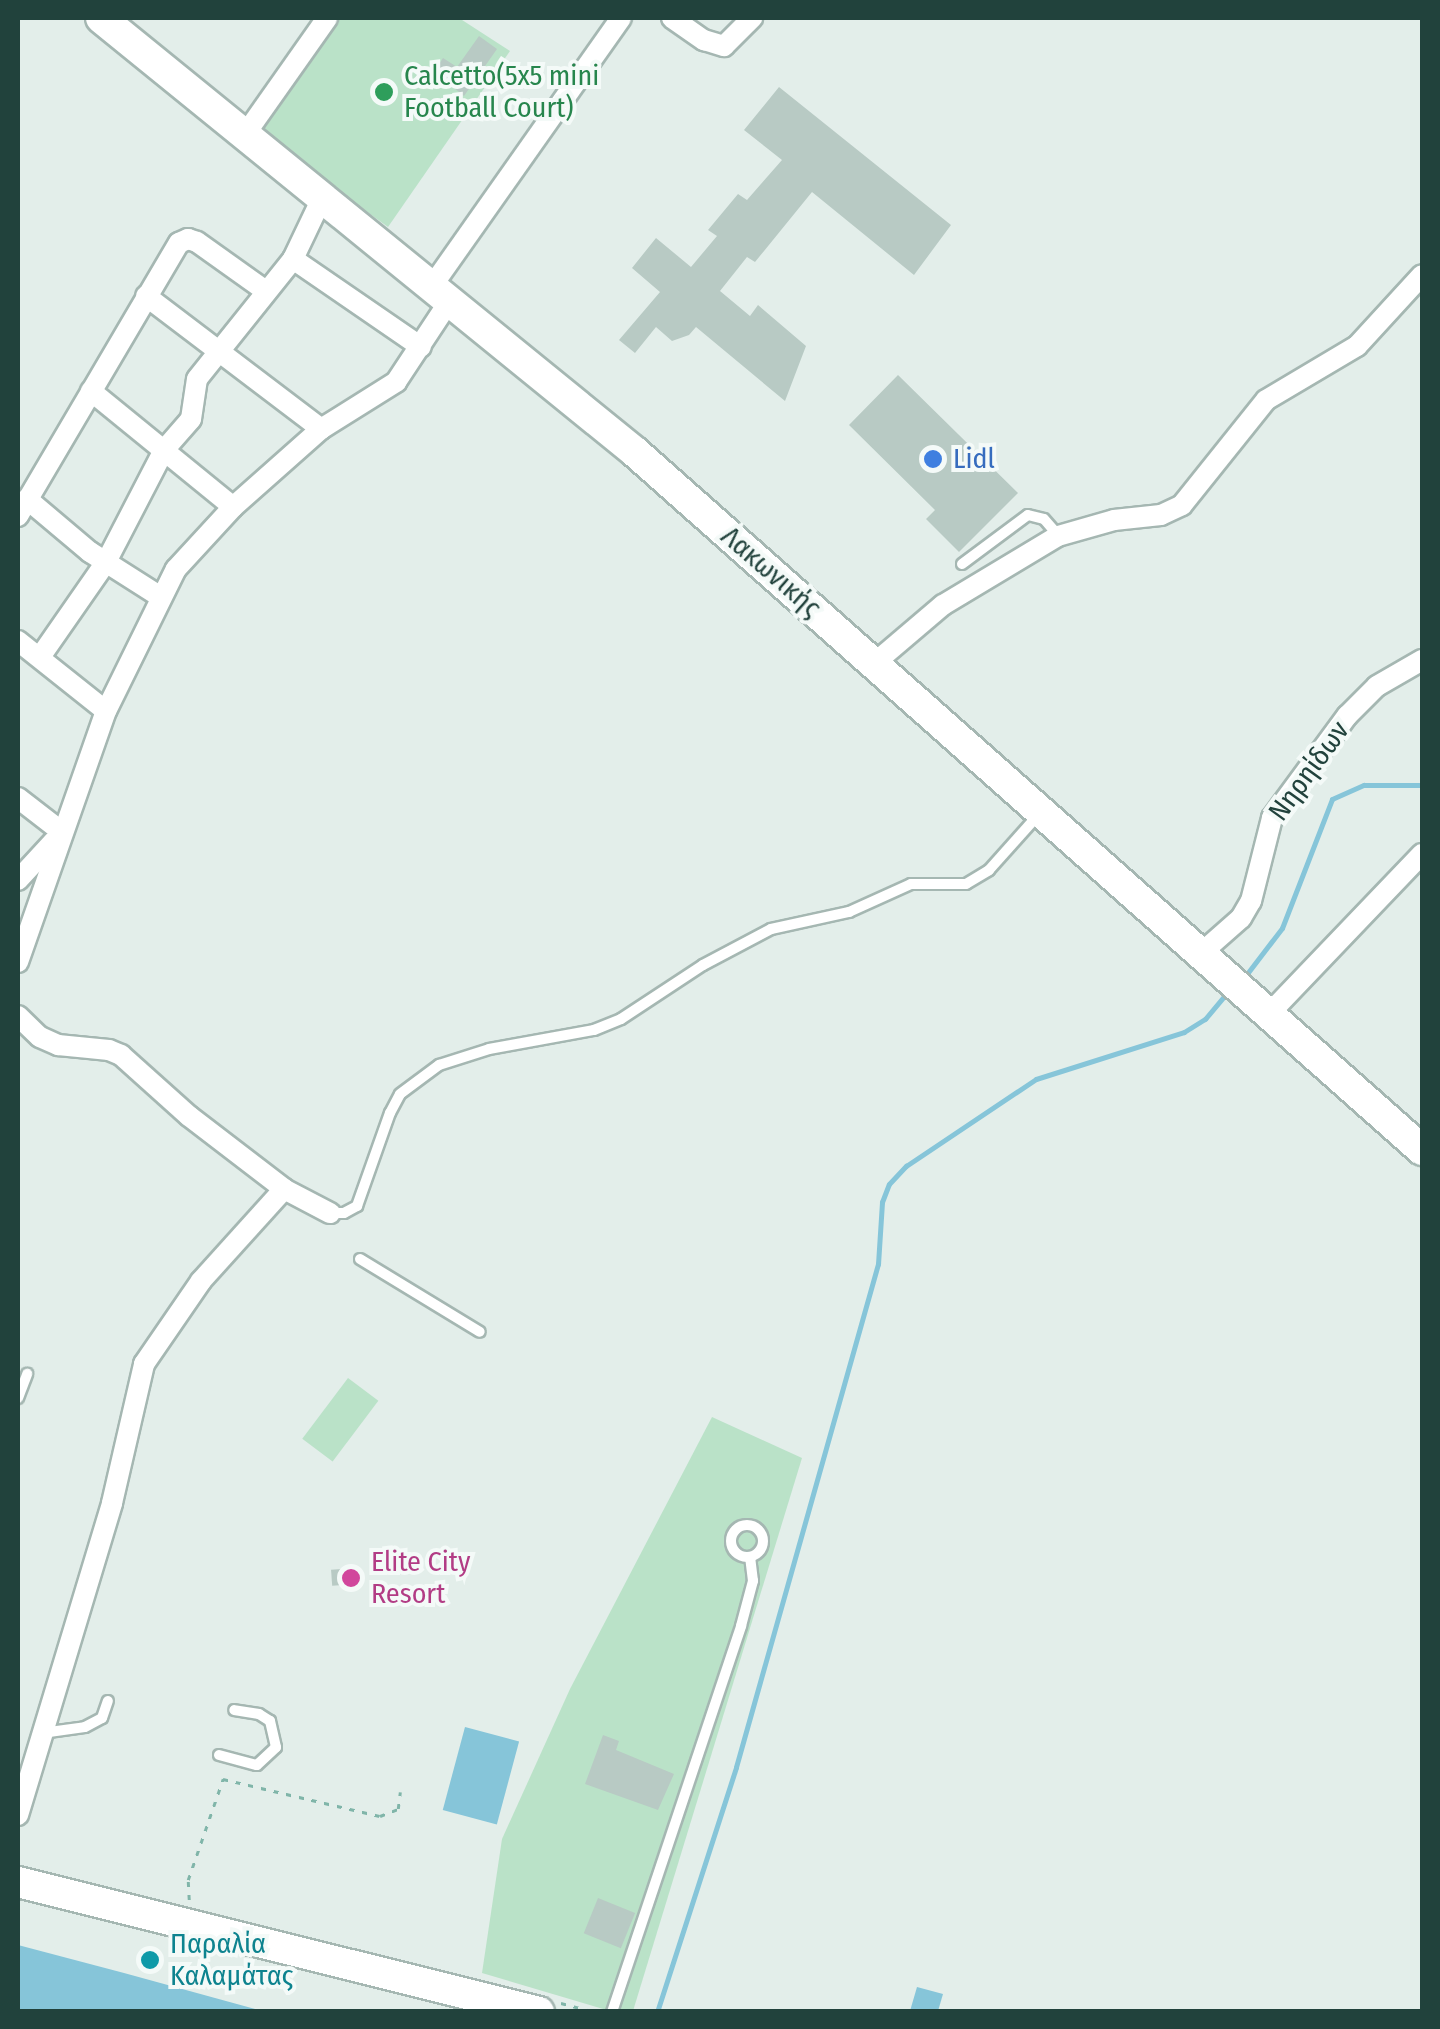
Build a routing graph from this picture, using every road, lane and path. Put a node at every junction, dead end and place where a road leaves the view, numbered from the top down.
1 (101, 18) edge
2 (326, 18) edge
3 (621, 18) edge
4 (672, 18) edge
5 (752, 18) edge
6 (246, 132) junction
7 (323, 196) junction
8 (293, 258) junction
9 (1422, 275) edge
10 (266, 291) junction
11 (441, 293) junction
12 (146, 296) junction
13 (421, 347) junction
14 (217, 352) junction
15 (90, 390) junction
16 (321, 429) junction
17 (164, 450) junction
18 (232, 507) junction
19 (22, 508) edge
20 (1058, 536) junction
21 (106, 562) junction
22 (962, 564) dead end
23 (159, 596) junction
24 (18, 641) edge
25 (40, 657) junction
26 (1422, 660) edge
27 (876, 662) junction
28 (106, 711) junction
29 (18, 798) edge
30 (1041, 812) junction
31 (62, 832) junction
32 (1422, 854) edge
33 (18, 880) edge
34 (1202, 957) junction
35 (18, 962) edge
36 (1256, 1006) junction
37 (18, 1016) edge
38 (1422, 1150) edge
39 (284, 1189) junction
40 (330, 1213) joint
41 (360, 1258) dead end
42 (480, 1332) dead end
43 (27, 1374) dead end
44 (18, 1398) edge
45 (750, 1558) dead end
46 (108, 1701) dead end
47 (234, 1710) dead end
48 (41, 1733) junction
49 (219, 1754) dead end
50 (400, 1792) dead end
51 (18, 1815) edge
52 (18, 1882) edge
53 (189, 1909) dead end
54 (548, 2007) edge
55 (594, 2012) edge
56 (612, 2012) edge

1 - 6 main road, Λακωνικής
2 - 6 street
3 - 11 street
4 - 5 street
6 - 7 main road, Λακωνικής
7 - 8 street
7 - 11 main road, Λακωνικής
8 - 10 street
8 - 13 street
9 - 20 street
10 - 12 street
10 - 14 street
11 - 13 street
11 - 27 main road, Λακωνικής
12 - 14 street
12 - 15 street
13 - 16 street
14 - 16 street
14 - 17 street
15 - 17 street
15 - 19 street
16 - 18 street
17 - 18 street
17 - 21 street
18 - 23 street
19 - 21 street
20 - 22 lane
20 - 27 street
21 - 23 street
21 - 25 street
23 - 28 street
24 - 25 street
25 - 28 street
26 - 34 street, Νηρηίδων
27 - 30 main road, Λακωνικής
28 - 31 street
29 - 31 street
30 - 34 main road, Λακωνικής
30 - 40 lane
31 - 33 street
31 - 35 street
32 - 36 street
34 - 36 main road, Λακωνικής
36 - 38 main road, Λακωνικής
37 - 39 street
39 - 40 street
39 - 48 street
41 - 42 lane
43 - 44 lane
45 - 56 lane
46 - 48 lane
47 - 49 lane
48 - 51 street
50 - 53 path
52 - 54 main road
54 - 55 path

